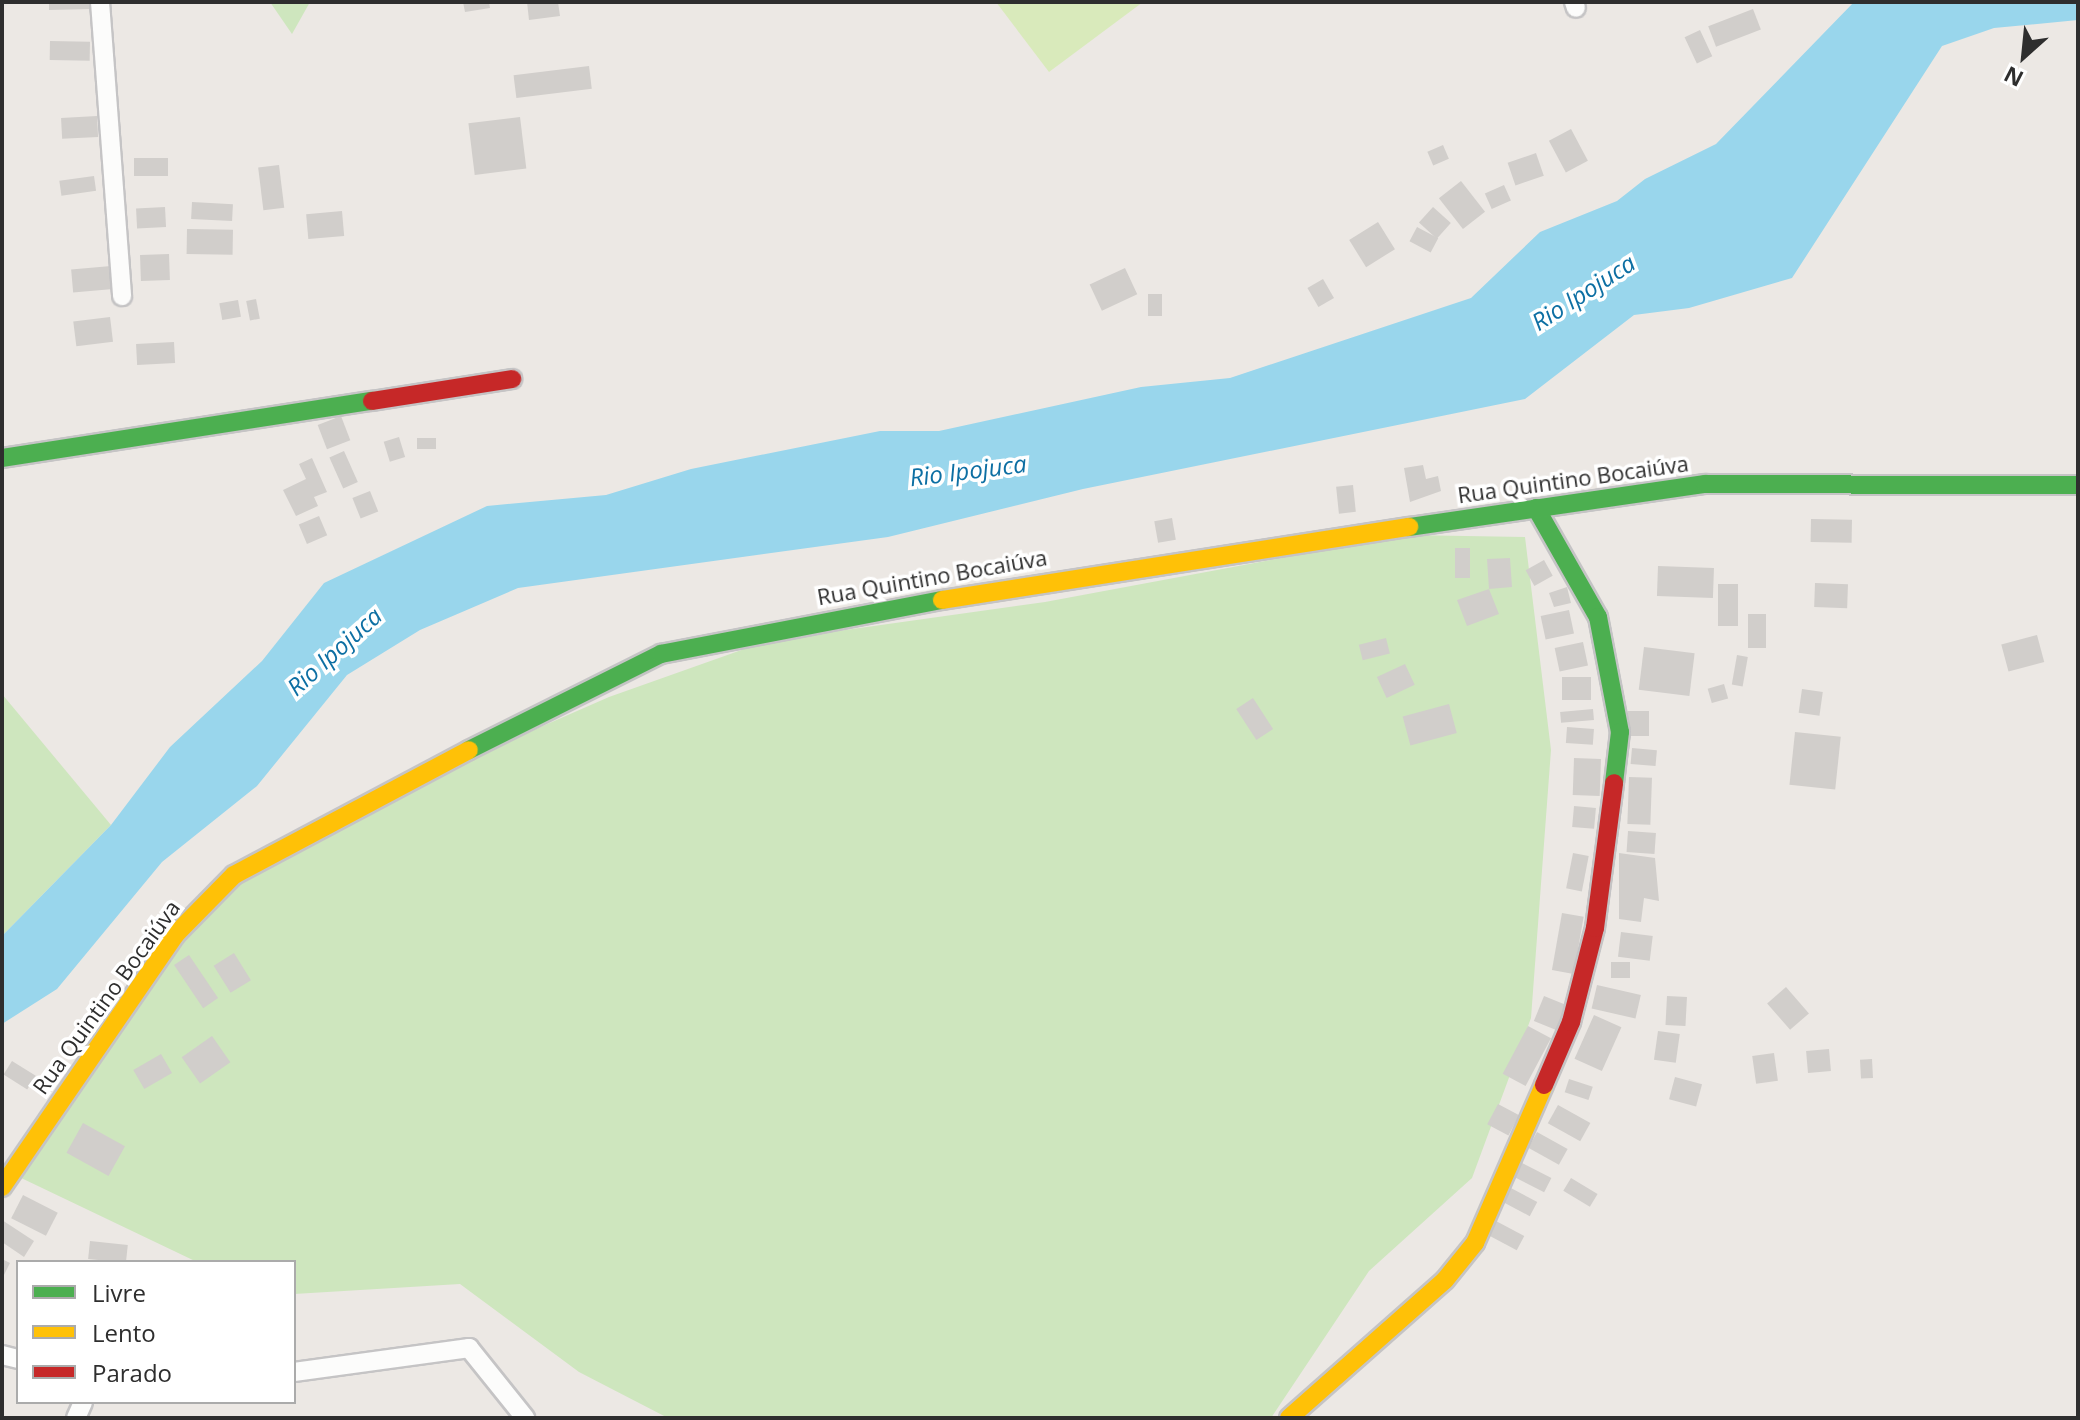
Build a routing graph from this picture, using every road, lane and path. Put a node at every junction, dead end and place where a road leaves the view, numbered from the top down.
1 (100, 2) edge
2 (122, 296) dead end
3 (512, 379) dead end
4 (2, 458) edge
5 (2078, 485) edge
6 (1536, 508) junction
7 (2, 1187) edge
8 (296, 1372) edge
9 (525, 1418) edge
10 (1289, 1418) edge

1 - 2 street
3 - 4 street
5 - 6 street, Rua Quintino Bocaiúva
6 - 7 street, Rua Quintino Bocaiúva
6 - 10 street
8 - 9 street

